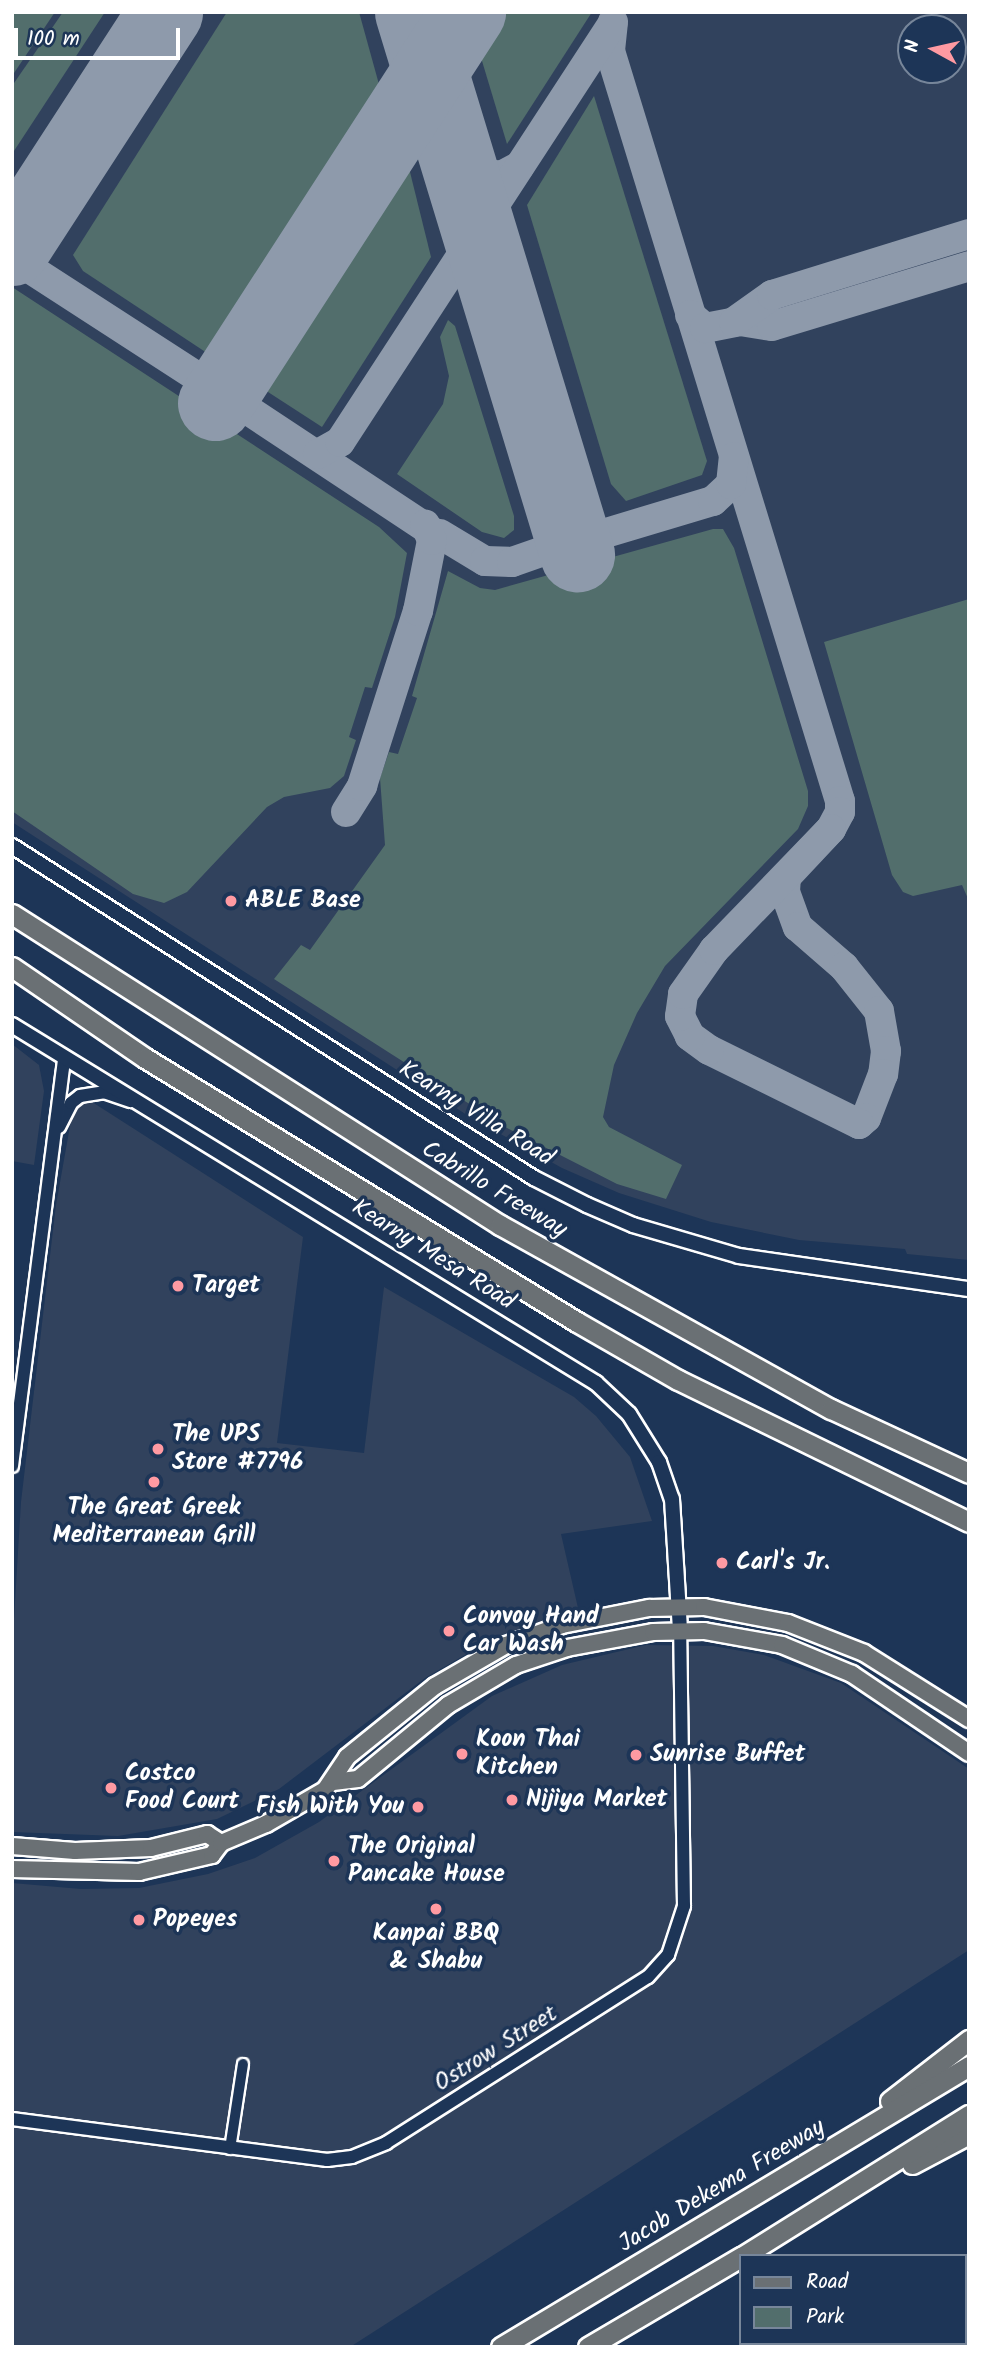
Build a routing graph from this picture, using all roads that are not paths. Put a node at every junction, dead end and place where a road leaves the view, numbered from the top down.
1 (12, 846) edge
2 (12, 914) edge
3 (12, 967) edge
4 (12, 1025) edge
5 (64, 1058) junction
6 (140, 1105) junction
7 (50, 1154) junction
8 (969, 1289) edge
9 (12, 1466) edge
10 (969, 1473) edge
11 (969, 1522) edge
12 (679, 1607) junction
13 (680, 1631) junction
14 (969, 1719) edge
15 (969, 1753) edge
16 (333, 1782) junction
17 (180, 1840) junction
18 (221, 1843) junction
19 (12, 1846) edge
20 (12, 1869) edge
21 (97, 1872) junction
22 (969, 2040) edge
23 (243, 2064) dead end
24 (969, 2066) edge
25 (969, 2115) edge
26 (12, 2119) edge
27 (969, 2134) edge
28 (230, 2150) junction
29 (817, 2157) junction
30 (787, 2230) junction
31 (745, 2254) edge
32 (740, 2257) edge
33 (501, 2347) edge
34 (588, 2347) edge

1 - 8 main road, Kearny Villa Road
2 - 10 highway, Cabrillo Freeway
3 - 11 highway
4 - 5 main road, Kearny Mesa Road
5 - 6 main road, Kearny Mesa Road
5 - 7 street
6 - 7 street
6 - 12 main road, Kearny Mesa Road
7 - 9 street
12 - 13 main road, Kearny Mesa Road
12 - 14 main road
12 - 16 main road
13 - 15 main road
13 - 16 main road
13 - 28 street, Ostrow Street
16 - 18 main road
17 - 18 main road
17 - 19 main road
17 - 21 main road
18 - 21 main road
20 - 21 main road
22 - 29 highway
23 - 28 street
24 - 29 highway, Jacob Dekema Freeway
25 - 30 highway
26 - 28 street, Ostrow Street
27 - 30 highway
29 - 33 highway, Jacob Dekema Freeway
30 - 31 highway
32 - 34 highway

